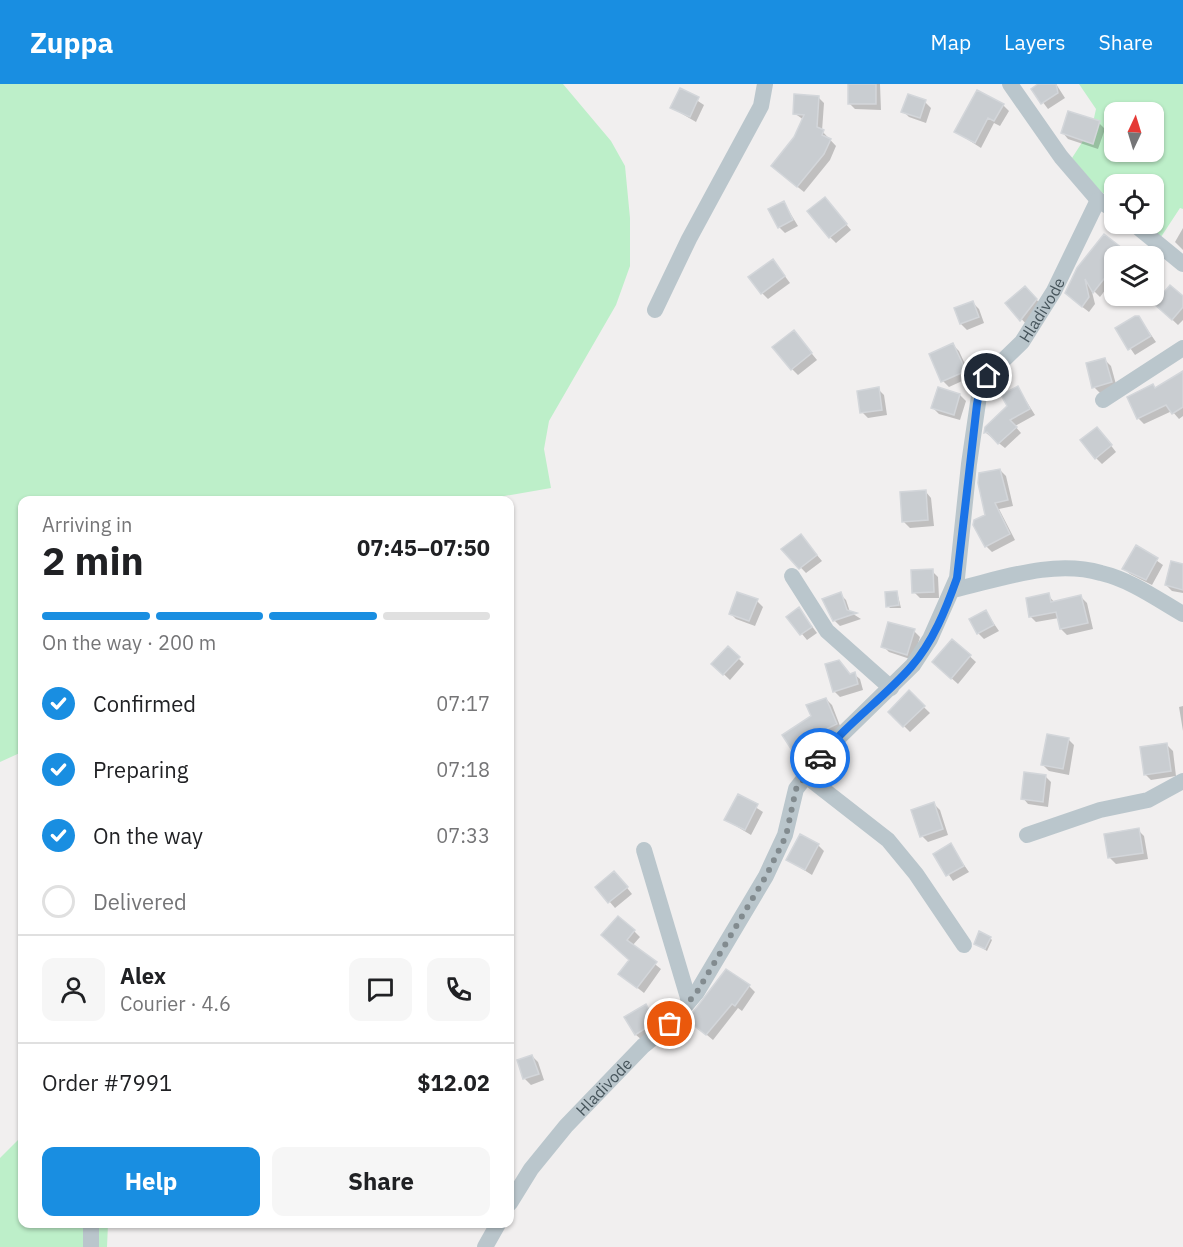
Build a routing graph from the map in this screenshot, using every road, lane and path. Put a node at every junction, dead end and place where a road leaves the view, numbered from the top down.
1 (765, 84) edge
2 (1010, 84) edge
3 (1098, 200) junction
4 (1104, 204) edge
5 (1146, 234) edge
6 (1183, 264) edge
7 (655, 310) dead end
8 (1183, 348) edge
9 (1103, 399) dead end
10 (792, 576) dead end
11 (953, 590) junction
12 (1183, 614) edge
13 (891, 688) junction
14 (806, 776) junction
15 (1183, 781) edge
16 (1027, 835) dead end
17 (645, 850) dead end
18 (964, 945) dead end
19 (689, 1001) junction
20 (514, 1197) edge
21 (91, 1228) edge
22 (496, 1228) edge
23 (91, 1247) edge
24 (485, 1247) edge

1 - 7 street
2 - 3 street
3 - 4 street
3 - 11 street, Hladivode
5 - 6 street
8 - 9 street
10 - 13 street
11 - 12 street
11 - 13 street, Hladivode
13 - 14 street, Hladivode
14 - 18 street
14 - 19 street, Hladivode
15 - 16 street
17 - 19 street
19 - 20 street, Hladivode
21 - 23 street
22 - 24 street

